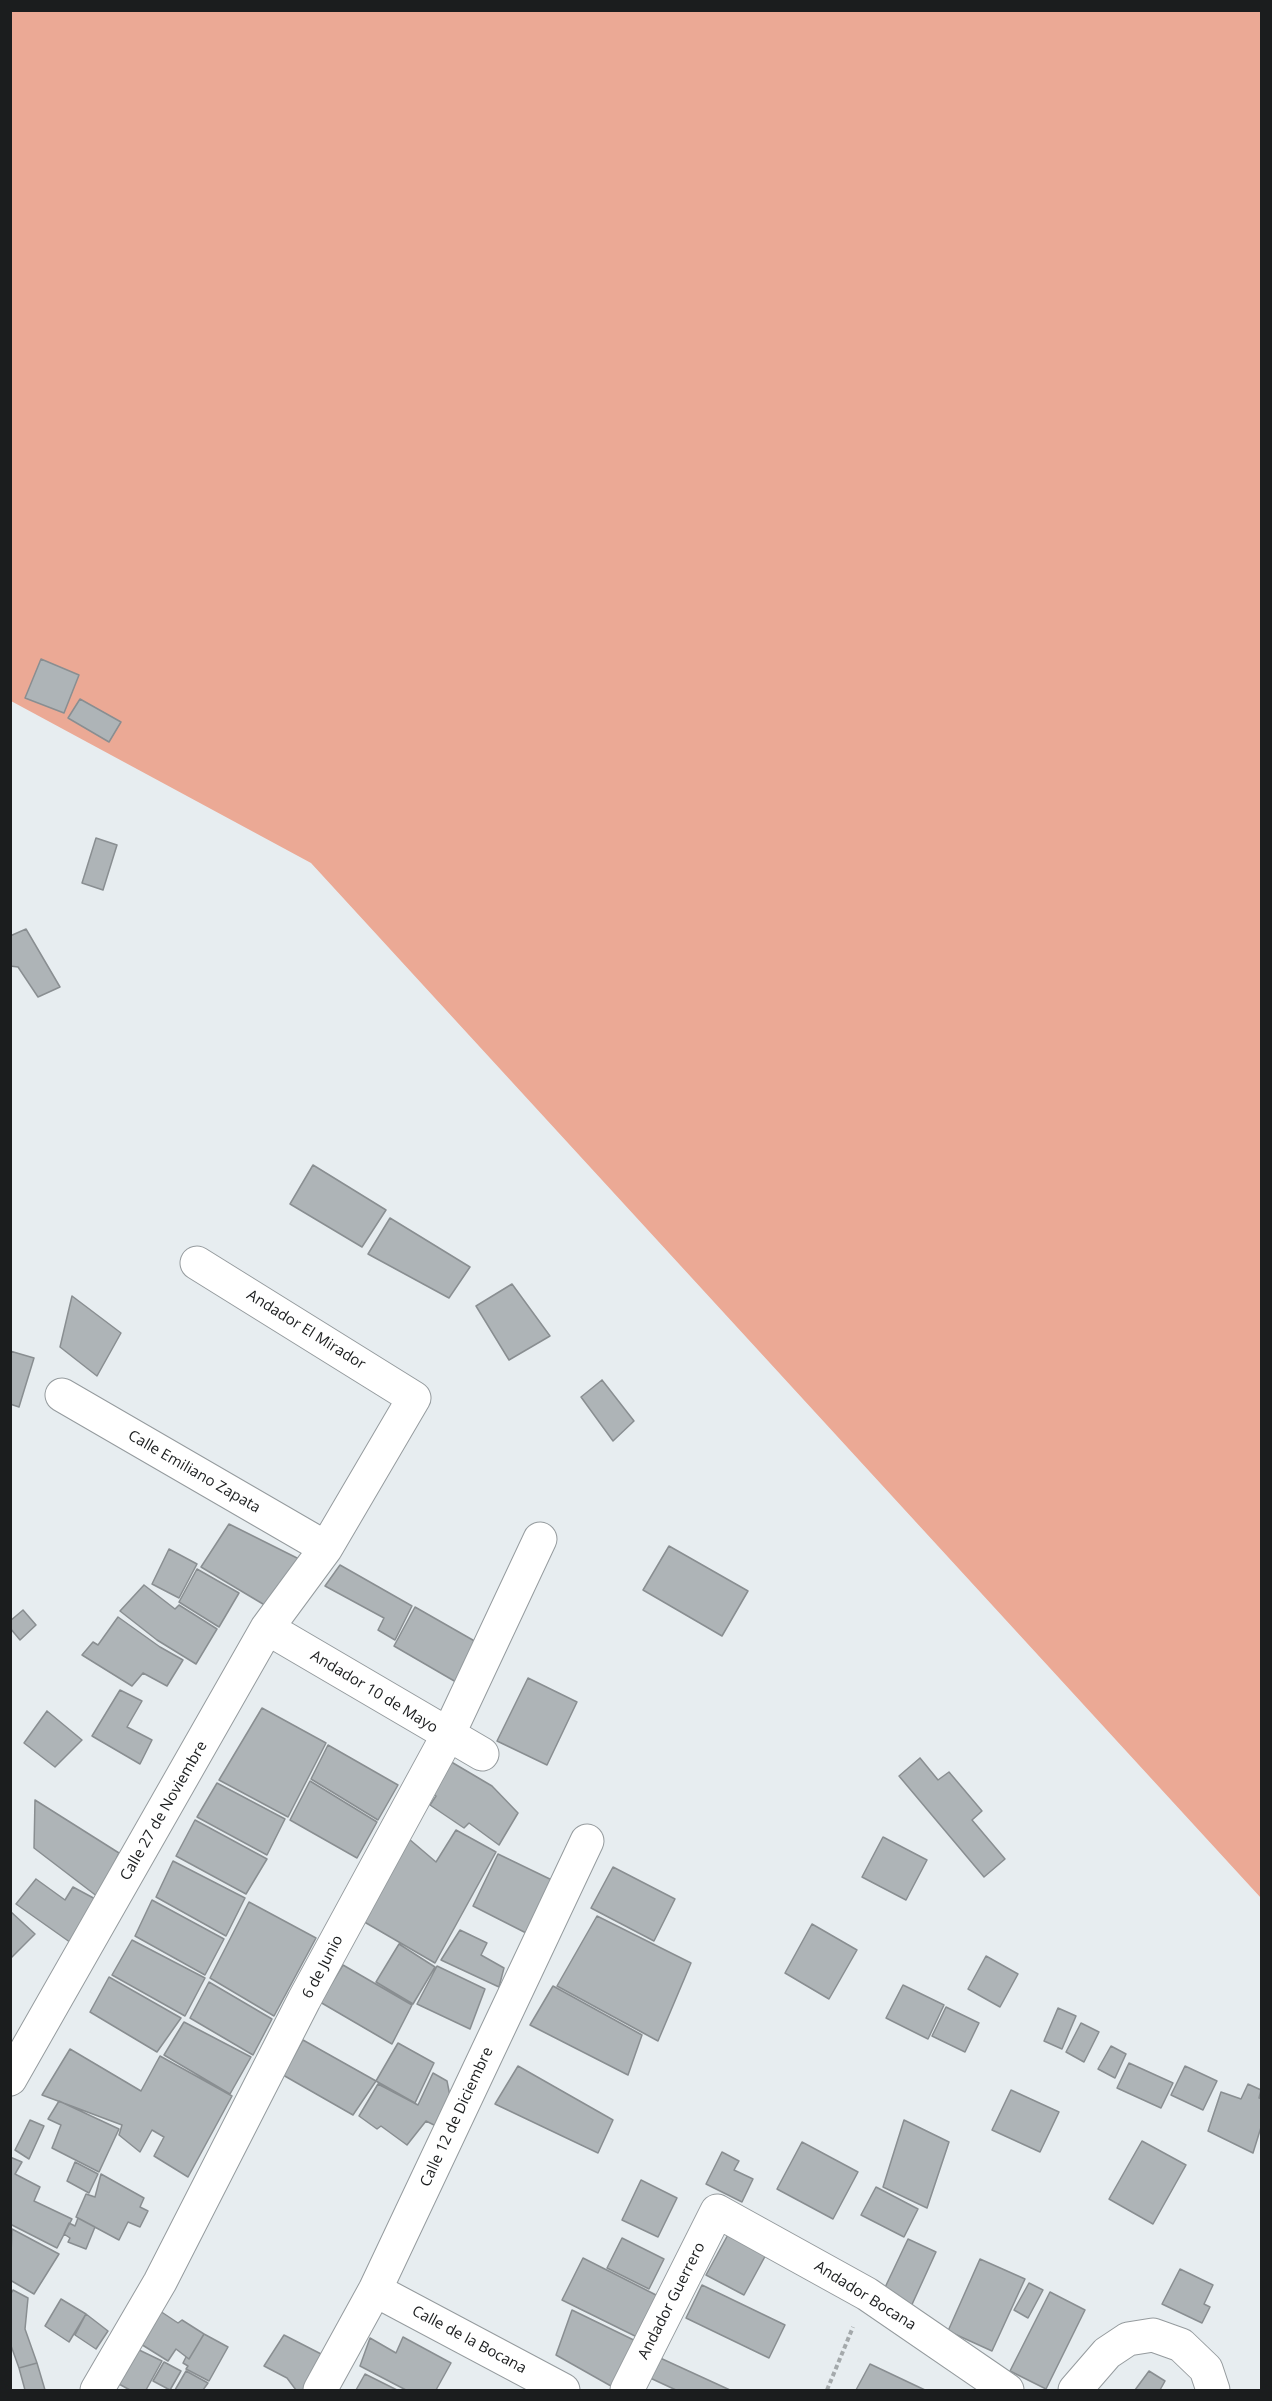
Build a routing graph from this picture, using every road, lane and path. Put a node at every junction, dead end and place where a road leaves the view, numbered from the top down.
1 (197, 1263) dead end
2 (62, 1395) dead end
3 (414, 1398) joint
4 (540, 1539) dead end
5 (326, 1548) junction
6 (267, 1628) junction
7 (448, 1735) junction
8 (482, 1754) dead end
9 (587, 1841) dead end
10 (10, 2079) edge
11 (717, 2211) joint
12 (375, 2290) junction
13 (867, 2294) junction
14 (97, 2391) edge
15 (320, 2391) edge
16 (563, 2391) edge
17 (627, 2391) edge
18 (827, 2391) edge
19 (1007, 2391) edge
20 (1075, 2391) edge
21 (1213, 2391) edge

1 - 3 street, Andador El Mirador
2 - 5 street, Calle Emiliano Zapata
3 - 5 street, Calle 27 de Noviembre
4 - 7 street, 6 de Junio
5 - 6 street, Calle 27 de Noviembre
6 - 7 street, Andador 10 de Mayo
6 - 10 street, Calle 27 de Noviembre
7 - 8 street, Andador 10 de Mayo
7 - 14 street, 6 de Junio
9 - 12 street, Calle 12 de Diciembre
11 - 13 street, Andador Bocana
11 - 17 street, Andador Guerrero
12 - 15 street, Calle 12 de Diciembre
12 - 16 street, Calle de la Bocana
13 - 18 path
13 - 19 street, Andador Bocana
20 - 21 street

